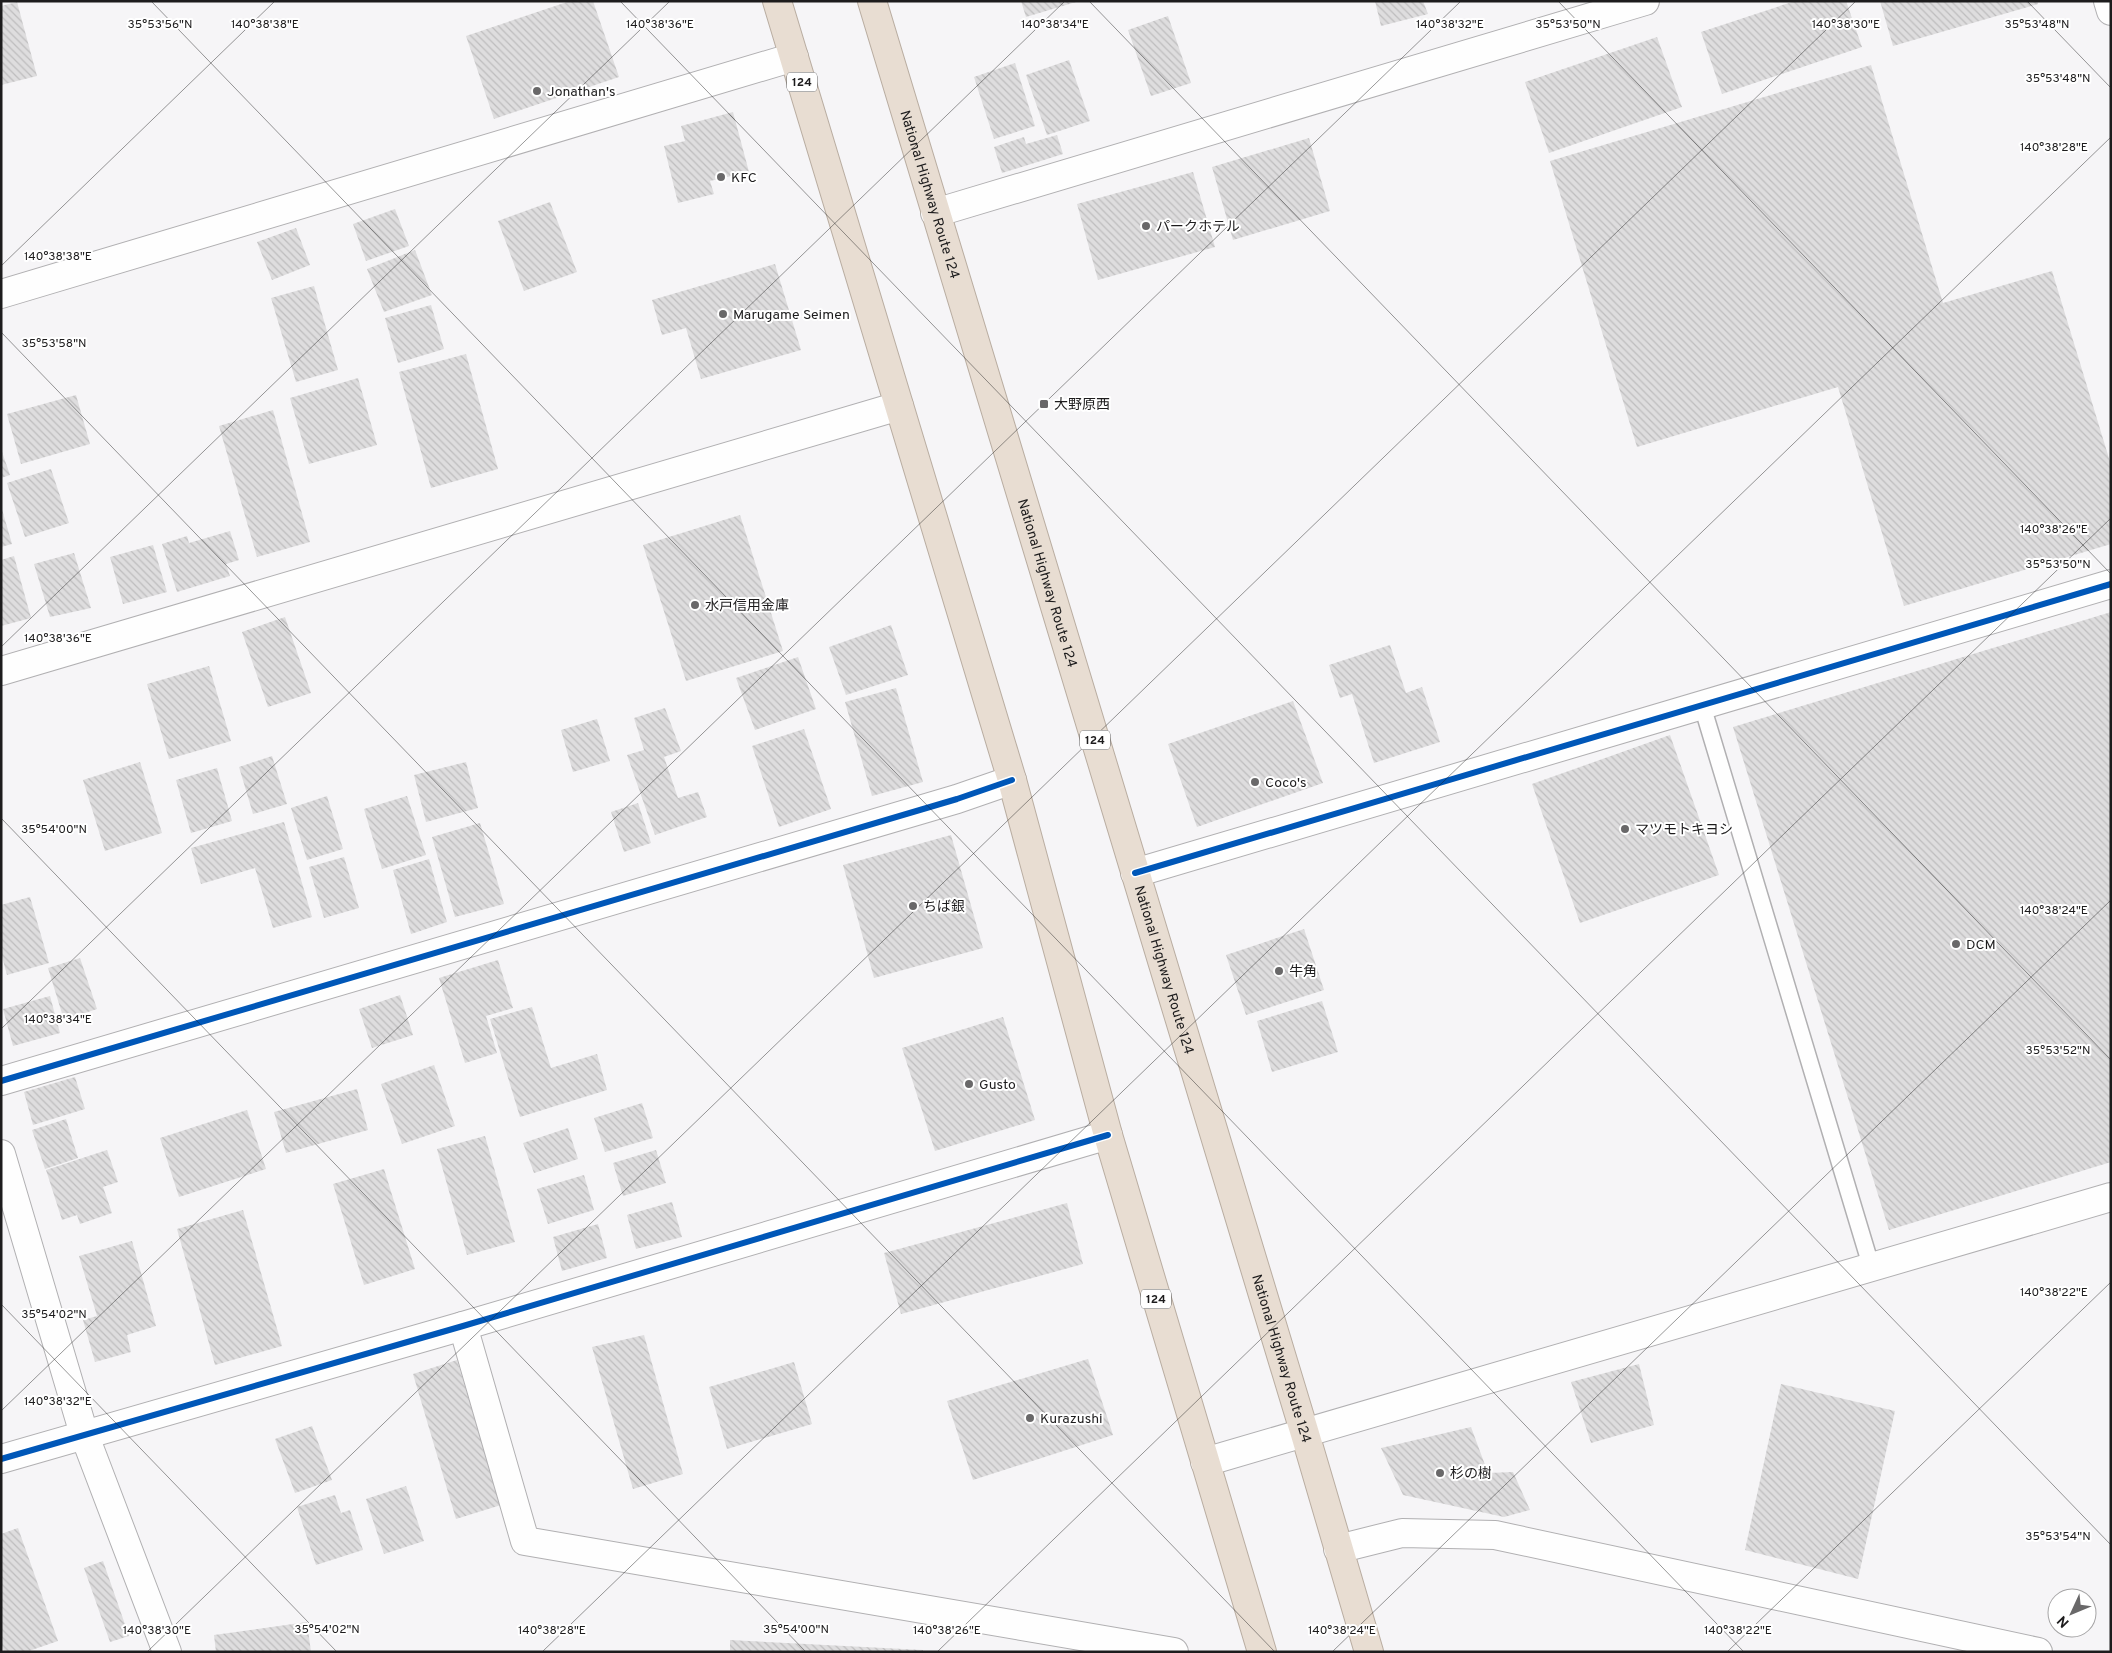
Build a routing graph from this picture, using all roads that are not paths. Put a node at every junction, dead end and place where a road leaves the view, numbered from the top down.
1 (777, 1) edge
2 (872, 1) edge
3 (1645, 1) edge
4 (2108, 1) edge
5 (2111, 11) edge
6 (794, 57) junction
7 (935, 213) junction
8 (1, 294) edge
9 (899, 406) junction
10 (2111, 584) edge
11 (1, 672) edge
12 (1702, 705) junction
13 (1012, 780) junction
14 (1135, 873) junction
15 (1, 1081) edge
16 (1108, 1135) junction
17 (1, 1154) edge
18 (2111, 1196) edge
19 (1871, 1266) junction
20 (463, 1326) junction
21 (84, 1434) junction
22 (1305, 1434) junction
23 (1, 1459) edge
24 (1205, 1462) junction
25 (1338, 1549) junction
26 (167, 1652) edge
27 (1174, 1652) edge
28 (1262, 1652) edge
29 (1369, 1652) edge
30 (2038, 1652) edge

1 - 6 highway, 124
2 - 7 highway, National Highway Route 124 / 124
3 - 7 street
4 - 5 street
6 - 8 street
6 - 9 highway, 124
7 - 14 highway, National Highway Route 124 / 124
9 - 11 street
9 - 13 highway, 124
10 - 12 street
12 - 14 street
12 - 19 lane
13 - 15 street
13 - 16 highway, 124
14 - 22 highway, National Highway Route 124 / 124
16 - 20 street
16 - 24 highway, 124
17 - 21 street
18 - 19 street
19 - 22 street
20 - 21 street
20 - 27 street
21 - 23 street
21 - 26 street
22 - 24 street
22 - 25 highway, National Highway Route 124 / 124
24 - 28 highway, 124
25 - 29 highway, National Highway Route 124 / 124
25 - 30 street

